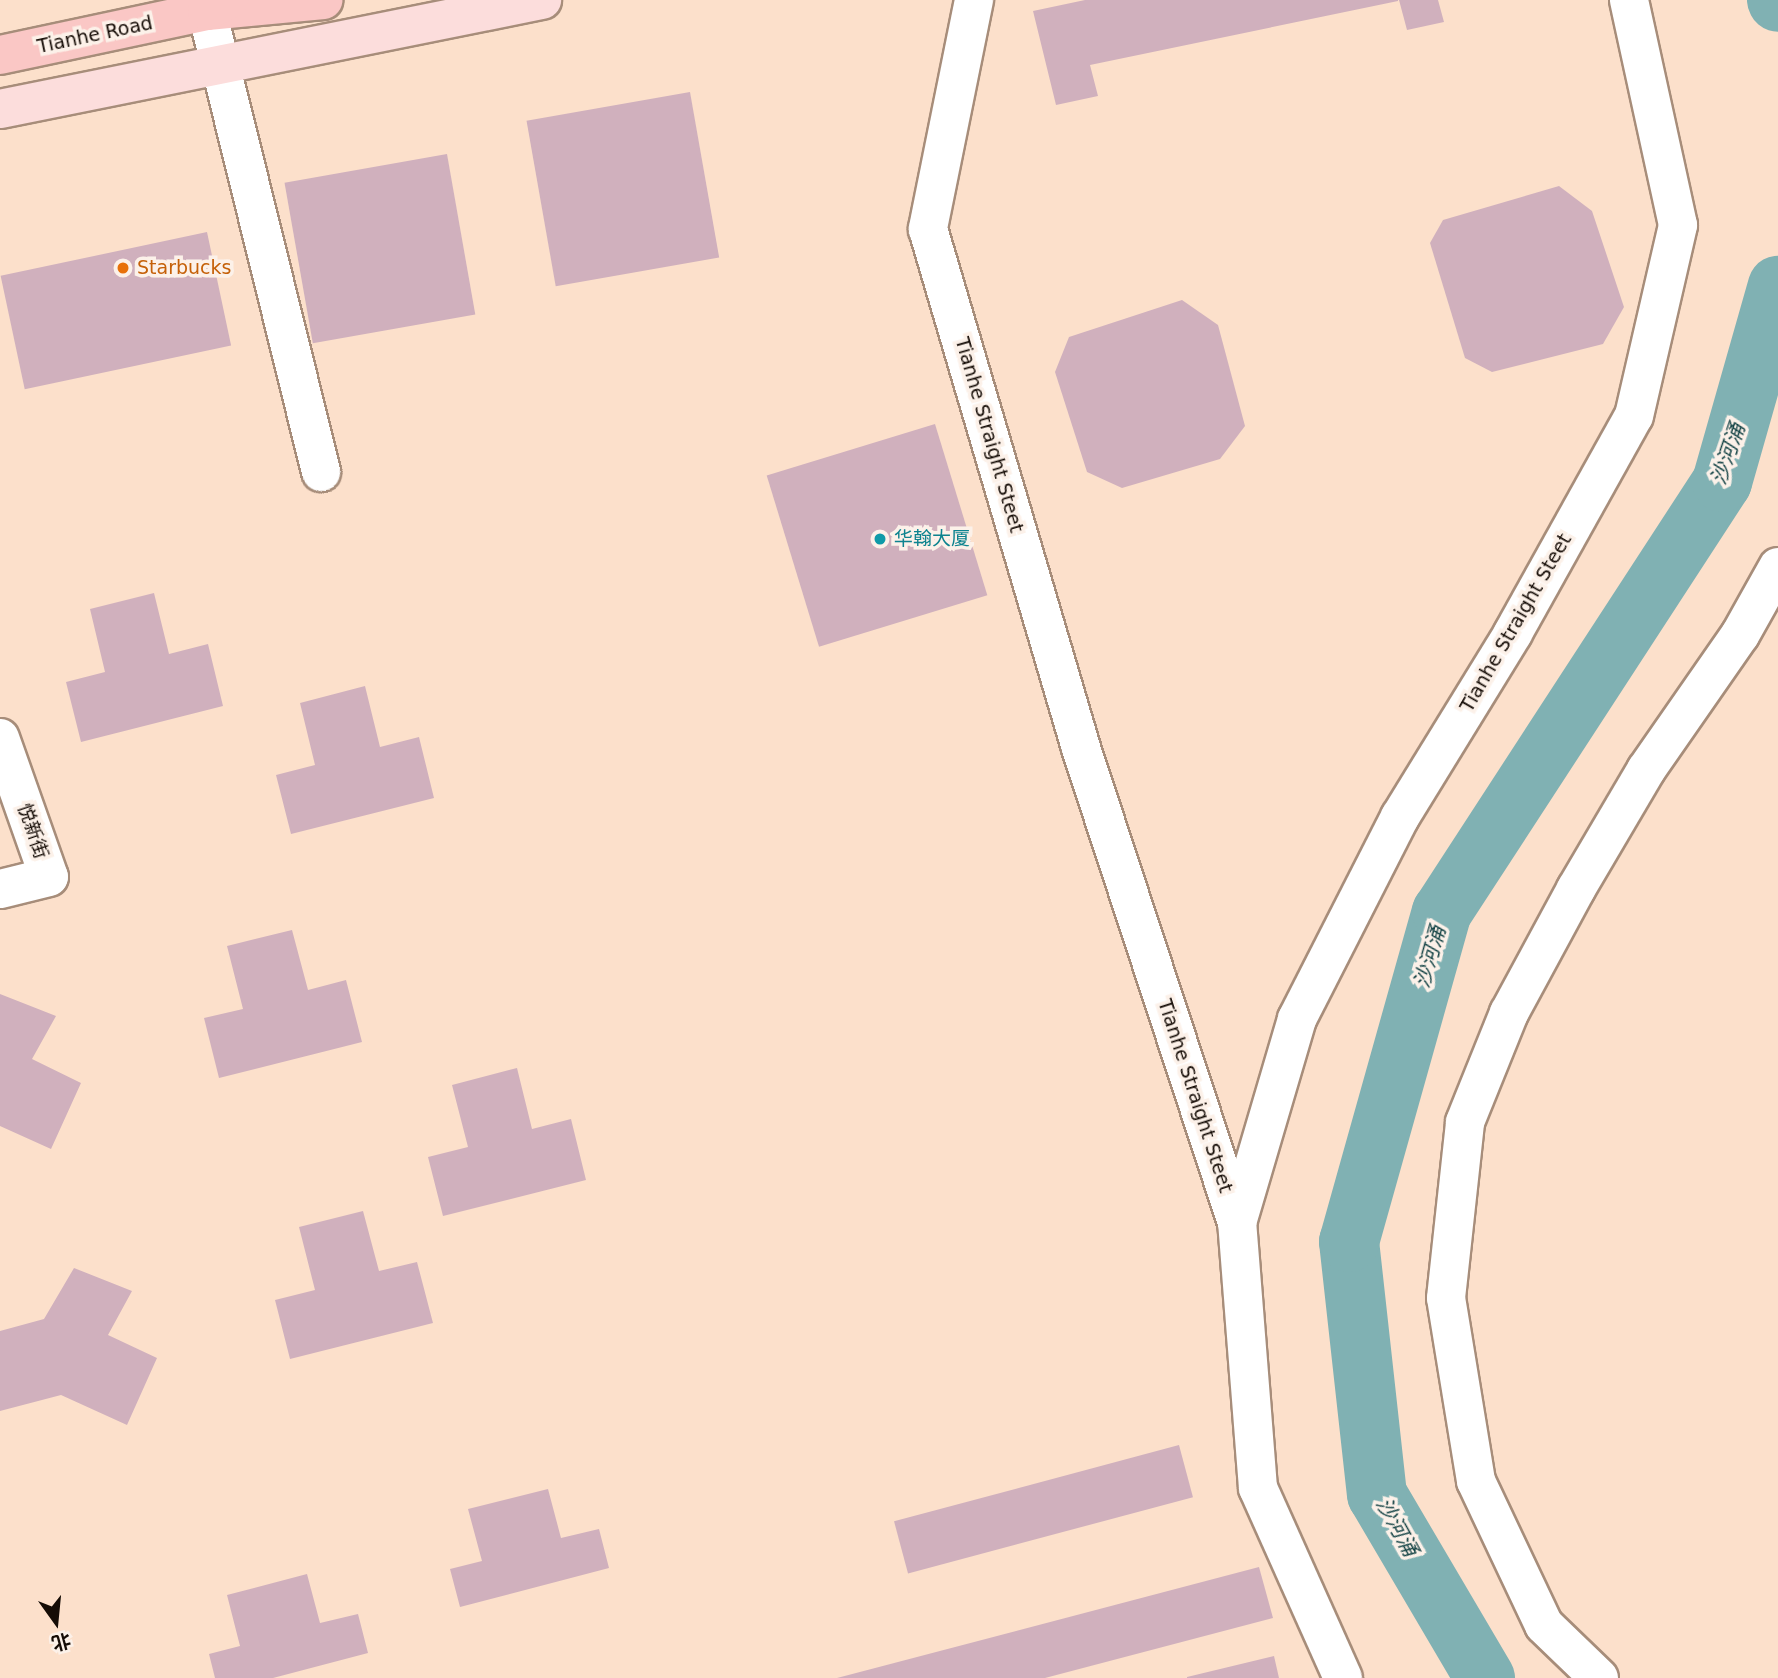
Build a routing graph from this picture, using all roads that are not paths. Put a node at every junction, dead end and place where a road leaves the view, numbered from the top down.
1 (323, 0) edge
2 (542, 0) edge
3 (974, 0) edge
4 (1629, 0) edge
5 (218, 5) edge
6 (0, 55) edge
7 (220, 65) junction
8 (0, 109) edge
9 (321, 472) dead end
10 (1778, 567) edge
11 (0, 738) edge
12 (0, 889) edge
13 (1237, 1223) junction
14 (1343, 1678) edge
15 (1599, 1678) edge

1 - 5 highway, Tianhe Road
2 - 7 main road
3 - 13 street, Tianhe Straight Steet
4 - 13 street, Tianhe Straight Steet
5 - 6 highway, Tianhe Road
5 - 7 street
7 - 8 main road
7 - 9 street
10 - 15 street
11 - 12 street, 悦新街
13 - 14 street, Tianhe Straight Steet

